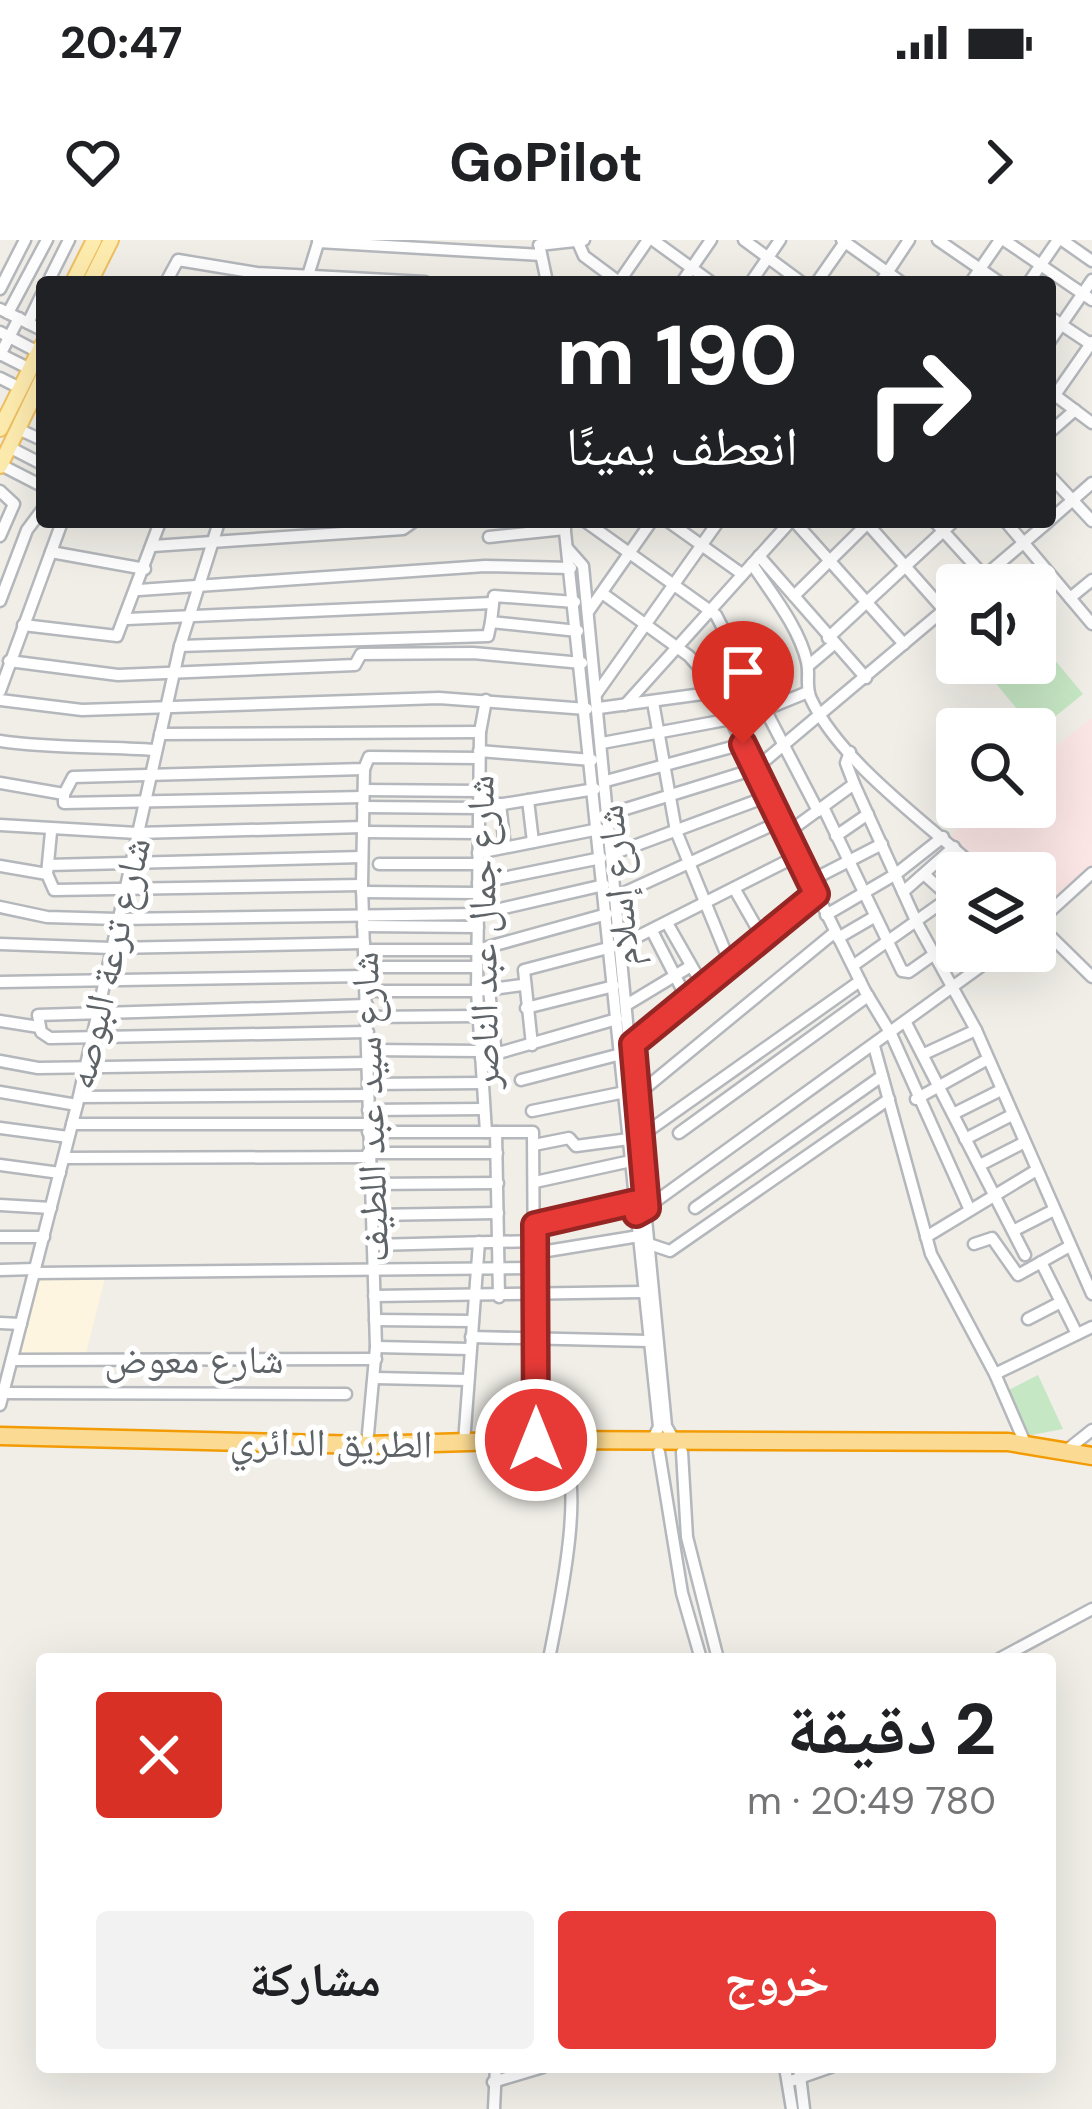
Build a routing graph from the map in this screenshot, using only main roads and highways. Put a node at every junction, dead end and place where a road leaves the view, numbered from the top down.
1 (111, 240) edge
2 (83, 242) edge
3 (74, 276) edge
4 (93, 276) edge
5 (34, 384) edge
6 (20, 408) edge
7 (5, 445) edge
8 (1, 1437) edge
9 (537, 1447) junction
10 (667, 1447) junction
11 (777, 1447) junction
12 (1084, 1459) edge

1 - 4 main road
2 - 3 main road
5 - 6 main road
6 - 7 main road
8 - 9 highway, الطريق الدائري
8 - 9 highway, الطريق الدائري
9 - 10 highway, الطريق الدائري
9 - 10 highway, الطريق الدائري
10 - 11 highway, الطريق الدائري
11 - 12 highway, الطريق الدائري
11 - 12 highway, الطريق الدائري

